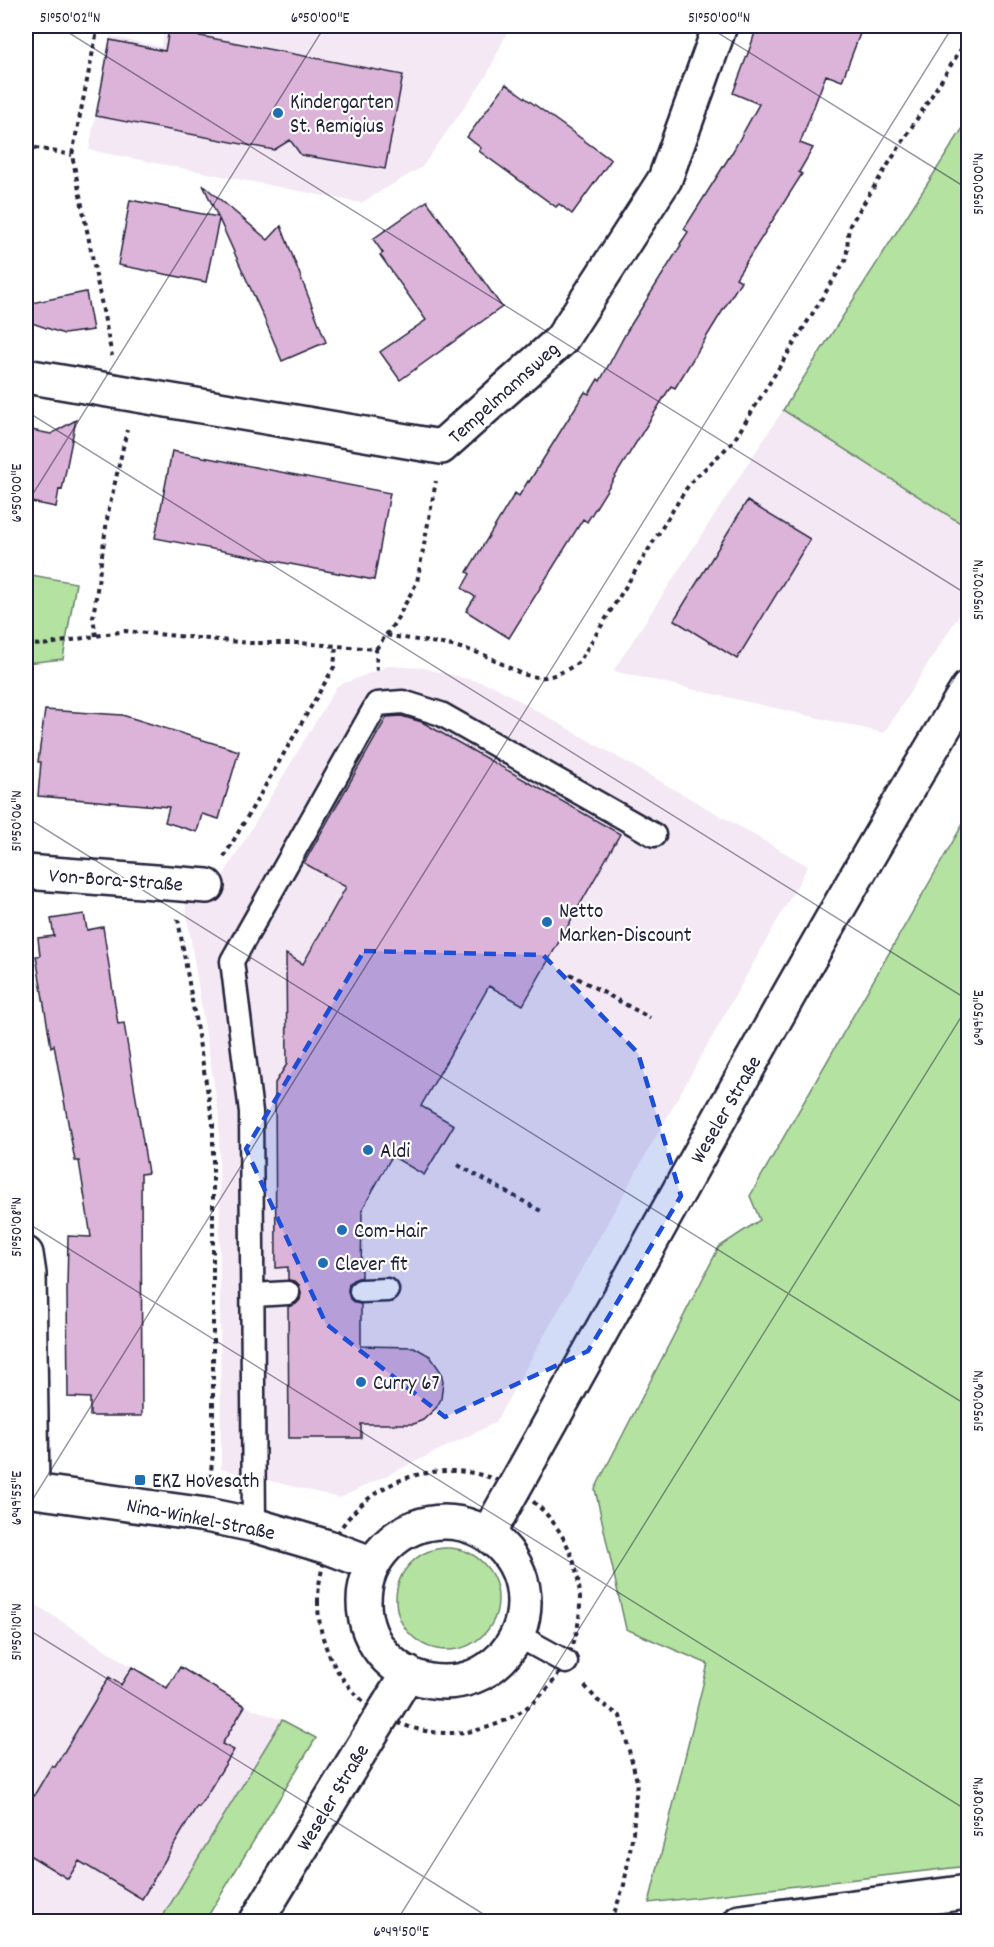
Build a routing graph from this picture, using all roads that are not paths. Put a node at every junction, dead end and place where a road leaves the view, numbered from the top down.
1 (720, 26) edge
2 (26, 376) edge
3 (969, 688) edge
4 (654, 835) dead end
5 (26, 873) edge
6 (191, 885) road end
7 (26, 1254) edge
8 (387, 1290) dead end
9 (361, 1291) dead end
10 (288, 1293) dead end
11 (254, 1295) junction
12 (29, 1489) edge
13 (254, 1525) junction
14 (488, 1534) junction
15 (373, 1564) junction
16 (517, 1635) junction
17 (569, 1666) road end
18 (408, 1673) junction
19 (969, 1892) edge
20 (256, 1922) edge
21 (740, 1922) edge

1 - 2 street, Tempelmannsweg
3 - 14 street, Weseler Straße
4 - 11 lane
5 - 6 street, Von-Bora-Straße
7 - 12 street
8 - 9 lane
10 - 11 lane
11 - 13 lane
12 - 13 street, Nina-Winkel-Straße
13 - 15 street, Nina-Winkel-Straße
14 - 15 street
14 - 16 street
15 - 18 street
16 - 17 lane
16 - 18 street
18 - 20 street, Weseler Straße
19 - 21 street

